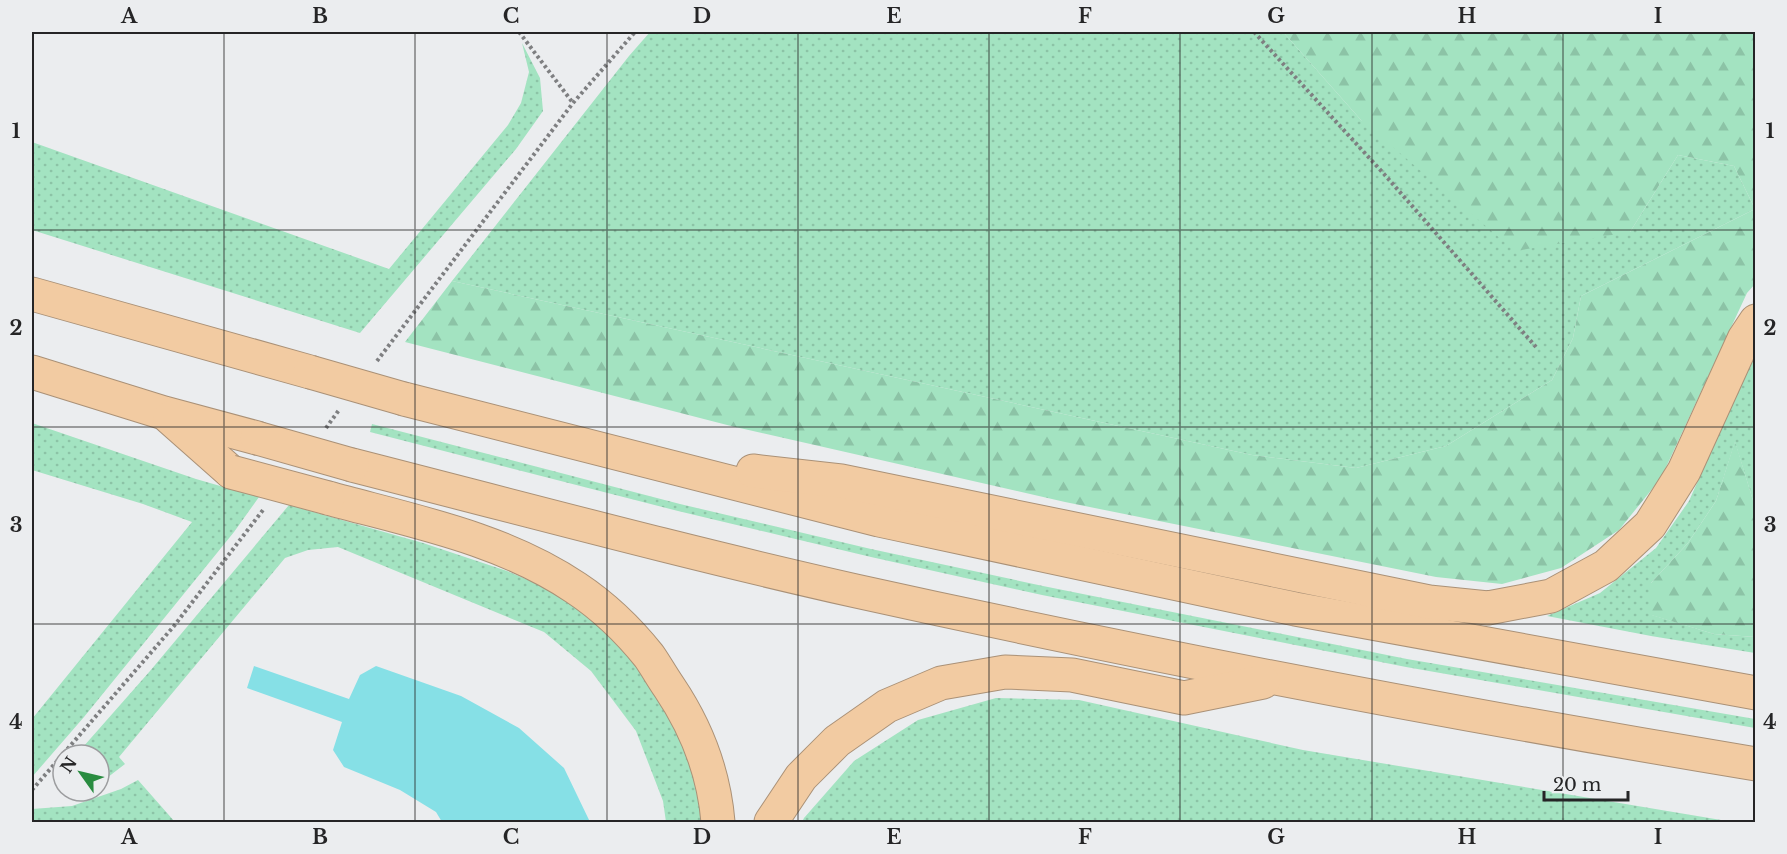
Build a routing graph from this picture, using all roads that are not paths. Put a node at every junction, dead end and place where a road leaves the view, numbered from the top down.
1 (32, 294) edge
2 (1755, 321) edge
3 (32, 372) edge
4 (164, 413) junction
5 (626, 456) junction
6 (1276, 679) junction
7 (1755, 693) edge
8 (1755, 764) edge
9 (718, 822) edge
10 (771, 822) edge

1 - 5 highway, bridge
2 - 5 highway
3 - 4 highway
4 - 6 highway, bridge
4 - 9 highway, bridge
5 - 7 highway
6 - 8 highway
6 - 10 highway

